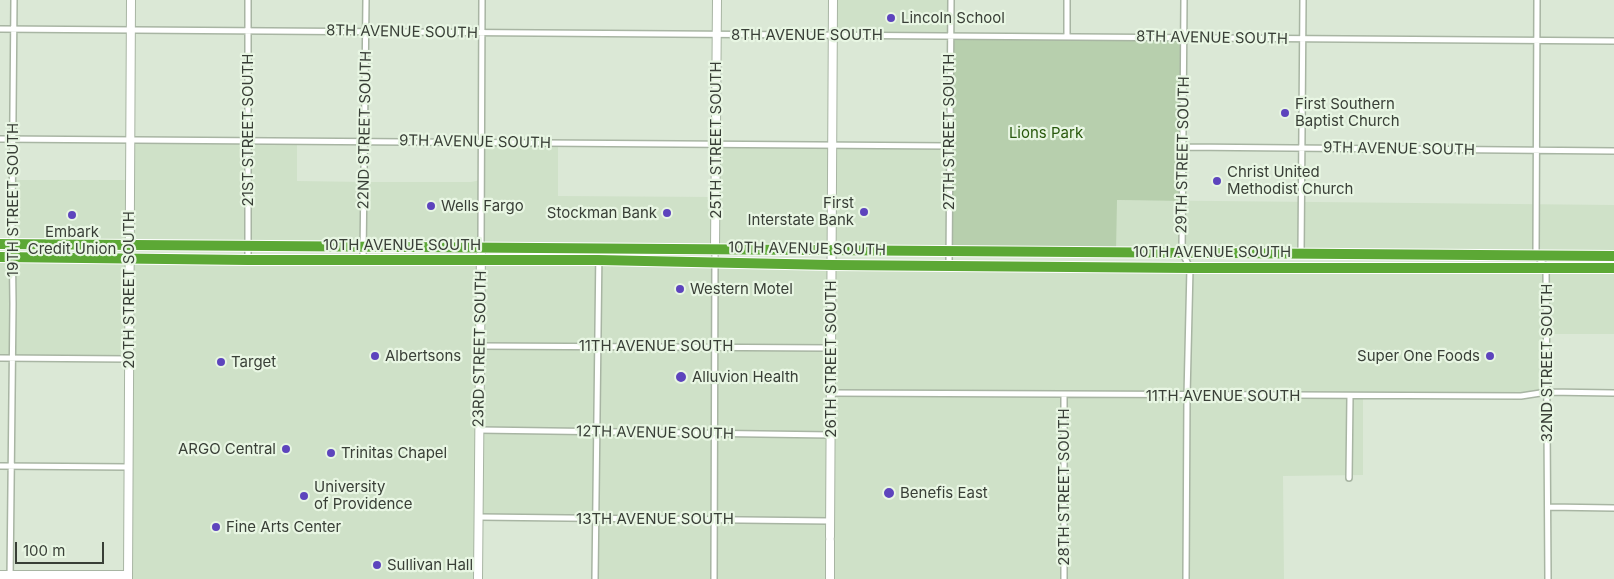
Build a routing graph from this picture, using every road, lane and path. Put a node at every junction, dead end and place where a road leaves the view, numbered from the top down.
1 (14, 0) edge
2 (131, 0) edge
3 (248, 0) edge
4 (366, 0) edge
5 (482, 0) edge
6 (717, 0) edge
7 (833, 0) edge
8 (951, 0) edge
9 (1067, 0) edge
10 (1184, 0) edge
11 (1303, 0) edge
12 (1537, 0) edge
13 (0, 30) edge
14 (14, 30) junction
15 (131, 30) junction
16 (248, 30) junction
17 (366, 32) junction
18 (481, 33) junction
19 (716, 35) junction
20 (833, 36) junction
21 (950, 37) junction
22 (1067, 37) junction
23 (1184, 38) junction
24 (1303, 39) junction
25 (1536, 41) junction
26 (1614, 41) edge
27 (0, 139) edge
28 (13, 139) junction
29 (130, 139) junction
30 (247, 140) junction
31 (364, 141) junction
32 (481, 142) junction
33 (715, 144) junction
34 (832, 145) junction
35 (949, 146) junction
36 (1184, 147) junction
37 (1302, 148) junction
38 (1536, 150) junction
39 (1614, 151) edge
40 (0, 244) edge
41 (12, 244) junction
42 (129, 244) junction
43 (248, 246) junction
44 (364, 246) junction
45 (481, 246) junction
46 (599, 247) junction
47 (715, 249) junction
48 (832, 250) junction
49 (948, 251) junction
50 (1182, 252) junction
51 (1301, 253) junction
52 (1536, 255) junction
53 (1614, 256) edge
54 (0, 257) edge
55 (13, 257) junction
56 (130, 258) junction
57 (364, 259) junction
58 (248, 260) junction
59 (481, 260) junction
60 (598, 260) junction
61 (716, 263) junction
62 (949, 264) junction
63 (832, 265) junction
64 (1546, 267) junction
65 (1190, 268) junction
66 (1614, 268) edge
67 (480, 346) junction
68 (597, 346) junction
69 (715, 347) junction
70 (831, 348) junction
71 (0, 358) edge
72 (12, 358) junction
73 (129, 359) junction
74 (1547, 392) junction
75 (831, 393) junction
76 (1614, 393) edge
77 (1064, 395) junction
78 (1187, 396) junction
79 (1350, 396) junction
80 (479, 430) junction
81 (597, 432) junction
82 (714, 434) junction
83 (831, 435) junction
84 (0, 466) edge
85 (11, 466) junction
86 (128, 467) junction
87 (1349, 478) dead end
88 (1548, 507) junction
89 (1614, 508) edge
90 (479, 517) junction
91 (596, 519) junction
92 (714, 520) junction
93 (830, 521) junction
94 (0, 575) edge
95 (10, 577) edge
96 (128, 577) edge
97 (478, 579) edge
98 (595, 579) edge
99 (714, 579) edge
100 (830, 579) edge
101 (1064, 579) edge
102 (1186, 579) edge
103 (1548, 579) edge

1 - 14 street, 19TH STREET SOUTH
2 - 15 street, 20TH STREET SOUTH
3 - 16 street, 21ST STREET SOUTH
4 - 17 street, 22ND STREET SOUTH
5 - 18 street, 23RD STREET SOUTH
6 - 19 street, 25TH STREET SOUTH
7 - 20 street, 26TH STREET SOUTH
8 - 21 street, 27TH STREET SOUTH
9 - 22 street
10 - 23 street, 29TH STREET SOUTH
11 - 24 street
12 - 25 street
13 - 14 street, 8TH AVENUE SOUTH
14 - 15 street, 8TH AVENUE SOUTH
14 - 28 street, 19TH STREET SOUTH
15 - 16 street, 8TH AVENUE SOUTH
15 - 29 street, 20TH STREET SOUTH
16 - 17 street, 8TH AVENUE SOUTH
16 - 30 street, 21ST STREET SOUTH
17 - 18 street, 8TH AVENUE SOUTH
17 - 31 street, 22ND STREET SOUTH
18 - 19 street, 8TH AVENUE SOUTH
18 - 32 street, 23RD STREET SOUTH
19 - 20 street, 8TH AVENUE SOUTH
19 - 33 street, 25TH STREET SOUTH
20 - 21 street, 8TH AVENUE SOUTH
20 - 34 street, 26TH STREET SOUTH
21 - 22 street, 8TH AVENUE SOUTH
21 - 35 street, 27TH STREET SOUTH
22 - 23 street, 8TH AVENUE SOUTH
23 - 24 street, 8TH AVENUE SOUTH
23 - 36 street, 29TH STREET SOUTH
24 - 25 street, 8TH AVENUE SOUTH
24 - 37 street
25 - 26 street, 8TH AVENUE SOUTH
25 - 38 street
27 - 28 street, 9TH AVENUE SOUTH
28 - 29 street, 9TH AVENUE SOUTH
28 - 41 street, 19TH STREET SOUTH
29 - 30 street, 9TH AVENUE SOUTH
29 - 42 street, 20TH STREET SOUTH
30 - 31 street, 9TH AVENUE SOUTH
30 - 43 street, 21ST STREET SOUTH
31 - 32 street, 9TH AVENUE SOUTH
31 - 44 street, 22ND STREET SOUTH
32 - 33 street, 9TH AVENUE SOUTH
32 - 45 street, 23RD STREET SOUTH
33 - 34 street, 9TH AVENUE SOUTH
33 - 47 street, 25TH STREET SOUTH
34 - 35 street, 9TH AVENUE SOUTH
34 - 48 street, 26TH STREET SOUTH
35 - 49 street, 27TH STREET SOUTH
36 - 37 street, 9TH AVENUE SOUTH
36 - 50 street, 29TH STREET SOUTH
37 - 38 street, 9TH AVENUE SOUTH
37 - 51 street
38 - 39 street, 9TH AVENUE SOUTH
38 - 52 street
40 - 41 highway, 10TH AVENUE SOUTH
41 - 42 highway, 10TH AVENUE SOUTH
41 - 55 street, 19TH STREET SOUTH
42 - 43 highway, 10TH AVENUE SOUTH
42 - 56 street, 20TH STREET SOUTH
43 - 44 highway, 10TH AVENUE SOUTH
43 - 58 street, 21ST STREET SOUTH
44 - 45 highway, 10TH AVENUE SOUTH
44 - 57 street, 22ND STREET SOUTH
45 - 46 highway, 10TH AVENUE SOUTH
45 - 59 street, 23RD STREET SOUTH
46 - 47 highway, 10TH AVENUE SOUTH
46 - 60 street
47 - 48 highway, 10TH AVENUE SOUTH
47 - 61 street, 25TH STREET SOUTH
48 - 49 highway, 10TH AVENUE SOUTH
48 - 63 street, 26TH STREET SOUTH
49 - 50 highway, 10TH AVENUE SOUTH
49 - 62 street, 27TH STREET SOUTH
50 - 51 highway, 10TH AVENUE SOUTH
50 - 65 street, 29TH STREET SOUTH
51 - 52 highway, 10TH AVENUE SOUTH
52 - 53 highway, 10TH AVENUE SOUTH
52 - 64 street, 32ND STREET SOUTH
54 - 55 highway, 10TH AVENUE SOUTH
55 - 56 highway, 10TH AVENUE SOUTH
55 - 72 street, 19TH STREET SOUTH
56 - 58 highway, 10TH AVENUE SOUTH
56 - 73 street, 20TH STREET SOUTH
57 - 58 highway, 10TH AVENUE SOUTH
57 - 59 highway, 10TH AVENUE SOUTH
59 - 60 highway, 10TH AVENUE SOUTH
59 - 67 street, 23RD STREET SOUTH
60 - 61 highway, 10TH AVENUE SOUTH
60 - 68 street
61 - 63 highway, 10TH AVENUE SOUTH
61 - 69 street, 25TH STREET SOUTH
62 - 63 highway, 10TH AVENUE SOUTH
62 - 65 highway, 10TH AVENUE SOUTH
63 - 70 street, 26TH STREET SOUTH
64 - 65 highway, 10TH AVENUE SOUTH
64 - 66 highway, 10TH AVENUE SOUTH
64 - 74 street, 32ND STREET SOUTH
65 - 78 street, 29TH STREET SOUTH
67 - 68 street, 11TH AVENUE SOUTH
67 - 80 street, 23RD STREET SOUTH
68 - 69 street, 11TH AVENUE SOUTH
68 - 81 street
69 - 70 street, 11TH AVENUE SOUTH
69 - 82 street, 25TH STREET SOUTH
70 - 75 street, 26TH STREET SOUTH
71 - 72 street
72 - 73 street
72 - 85 street, 19TH STREET SOUTH
73 - 86 street, 20TH STREET SOUTH
74 - 76 street, 11TH AVENUE SOUTH
74 - 79 street, 11TH AVENUE SOUTH
74 - 88 street, 32ND STREET SOUTH
75 - 77 street, 11TH AVENUE SOUTH
75 - 83 street, 26TH STREET SOUTH
77 - 78 street, 11TH AVENUE SOUTH
77 - 101 street, 28TH STREET SOUTH
78 - 79 street, 11TH AVENUE SOUTH
78 - 102 street, 29TH STREET SOUTH
79 - 87 street
80 - 81 street, 12TH AVENUE SOUTH
80 - 90 street, 23RD STREET SOUTH
81 - 82 street, 12TH AVENUE SOUTH
81 - 91 street
82 - 83 street, 12TH AVENUE SOUTH
82 - 92 street, 25TH STREET SOUTH
83 - 93 street, 26TH STREET SOUTH
84 - 85 street
85 - 86 street
85 - 95 street, 19TH STREET SOUTH
86 - 96 street, 20TH STREET SOUTH
88 - 89 street
88 - 103 street, 32ND STREET SOUTH
90 - 91 street, 13TH AVENUE SOUTH
90 - 97 street, 23RD STREET SOUTH
91 - 92 street, 13TH AVENUE SOUTH
91 - 98 street
92 - 93 street, 13TH AVENUE SOUTH
92 - 99 street, 25TH STREET SOUTH
93 - 100 street, 26TH STREET SOUTH
94 - 95 street
95 - 96 street

